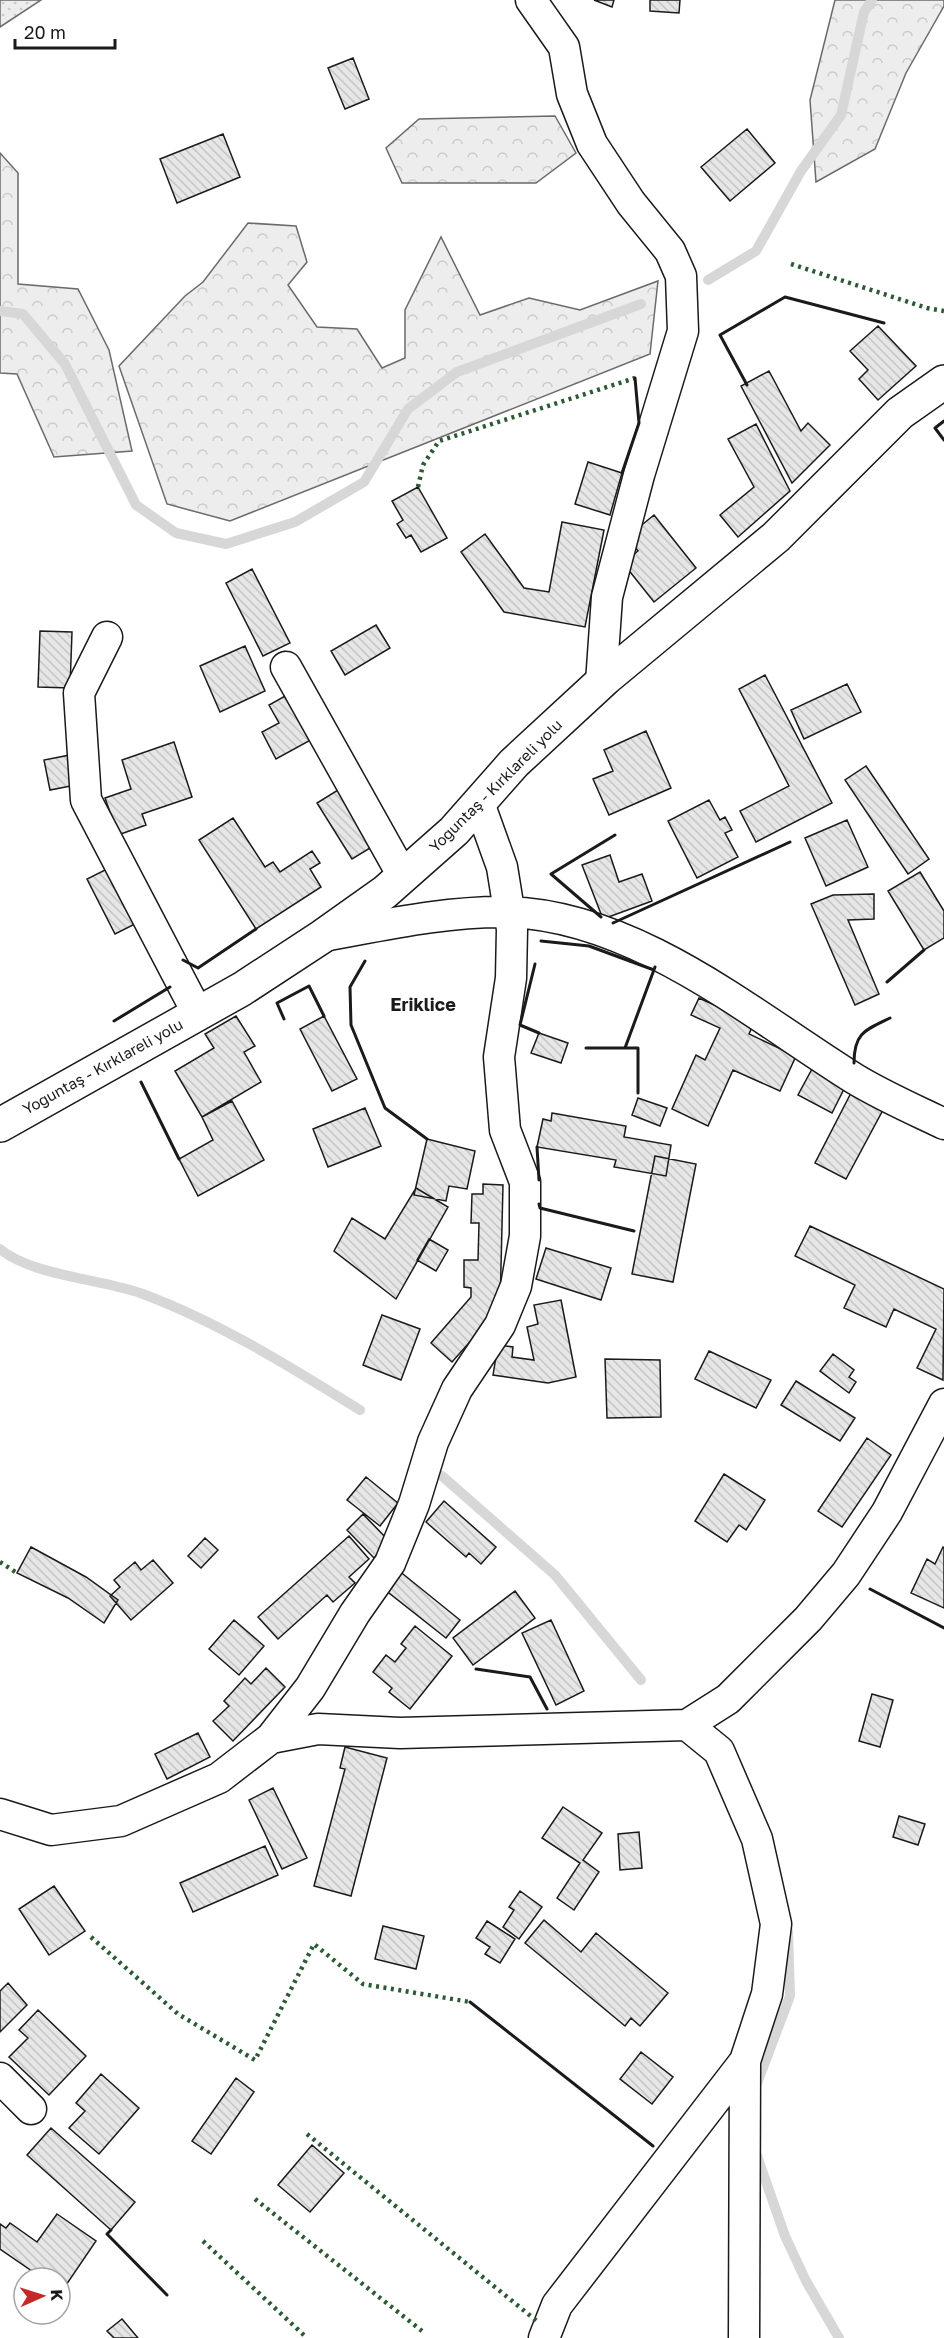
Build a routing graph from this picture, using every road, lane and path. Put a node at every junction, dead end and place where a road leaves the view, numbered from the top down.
1 (531, 0) edge
2 (944, 382) edge
3 (107, 637) dead end
4 (286, 667) dead end
5 (601, 683) junction
6 (479, 803) junction
7 (403, 876) junction
8 (509, 912) junction
9 (323, 936) junction
10 (198, 1014) junction
11 (944, 1124) edge
12 (0, 1125) edge
13 (944, 1404) edge
14 (687, 1725) junction
15 (271, 1738) junction
16 (0, 1814) edge
17 (51, 1830) junction
18 (0, 1839) edge
19 (745, 2061) junction
20 (0, 2078) edge
21 (31, 2109) dead end
22 (544, 2338) edge
23 (744, 2338) edge

1 - 5 street
2 - 5 street, Yoğuntaş - Kırklareli yolu
3 - 10 street
4 - 7 street
5 - 6 street, Yoğuntaş - Kırklareli yolu
6 - 7 street, Yoğuntaş - Kırklareli yolu
6 - 8 street
7 - 9 street, Yoğuntaş - Kırklareli yolu
8 - 9 street
8 - 11 street
8 - 15 street
9 - 10 street, Yoğuntaş - Kırklareli yolu
10 - 12 street, Yoğuntaş - Kırklareli yolu
13 - 14 street
14 - 15 street
14 - 19 street
15 - 17 street
16 - 17 street
17 - 18 street
19 - 22 street
19 - 23 street
20 - 21 street

